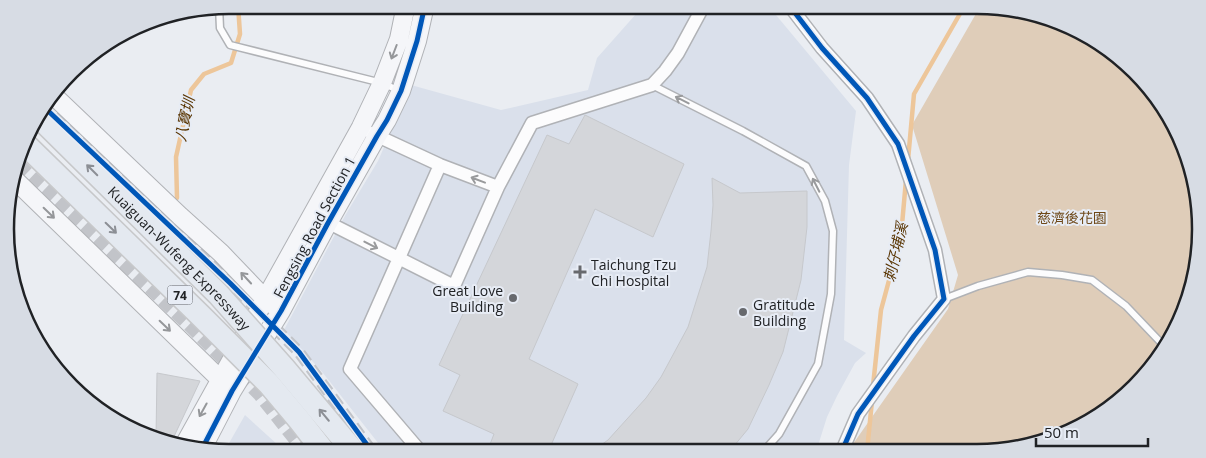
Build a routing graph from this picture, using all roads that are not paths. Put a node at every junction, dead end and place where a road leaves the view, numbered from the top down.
1 (219, 14) edge
2 (404, 14) edge
3 (423, 14) edge
4 (699, 14) edge
5 (796, 14) edge
6 (382, 83) junction
7 (652, 85) junction
8 (401, 91) junction
9 (57, 99) edge
10 (43, 122) edge
11 (360, 127) junction
12 (377, 136) junction
13 (29, 148) edge
14 (440, 165) junction
15 (19, 184) edge
16 (498, 187) junction
17 (320, 219) junction
18 (398, 258) junction
19 (265, 299) junction
20 (944, 299) junction
21 (281, 311) junction
22 (1160, 342) edge
23 (226, 385) junction
24 (188, 440) edge
25 (204, 442) edge
26 (319, 444) edge
27 (347, 444) edge
28 (413, 444) edge
29 (770, 444) edge
30 (845, 444) edge

1 - 6 lane
2 -> 6 street, Fengsing Road Section 1
3 - 8 street, Fengsing Road Section 1
4 - 7 street
5 - 20 street
6 - 8 lane
6 - 11 street, Fengsing Road Section 1
7 - 16 street
29 -> 7 lane
8 - 12 street, Fengsing Road Section 1
19 -> 9 street
27 -> 10 highway, Kuaiguan-Wufeng Expressway / 74, bridge
11 - 12 street
11 - 17 street, Fengsing Road Section 1
12 - 14 street
12 - 17 street, Fengsing Road Section 1
13 -> 26 highway, Kuaiguan-Wufeng Expressway / 74, bridge
16 -> 14 street
14 - 18 street
15 -> 23 street
16 - 18 street
17 -> 18 street
17 - 19 street, Fengsing Road Section 1
17 - 21 street, Fengsing Road Section 1
18 - 28 street
19 - 21 street
19 - 23 street, Fengsing Road Section 1
20 - 22 lane
20 - 30 street
21 - 23 street, Fengsing Road Section 1
23 -> 24 street, Fengsing Road Section 1
23 - 25 street, Fengsing Road Section 1

